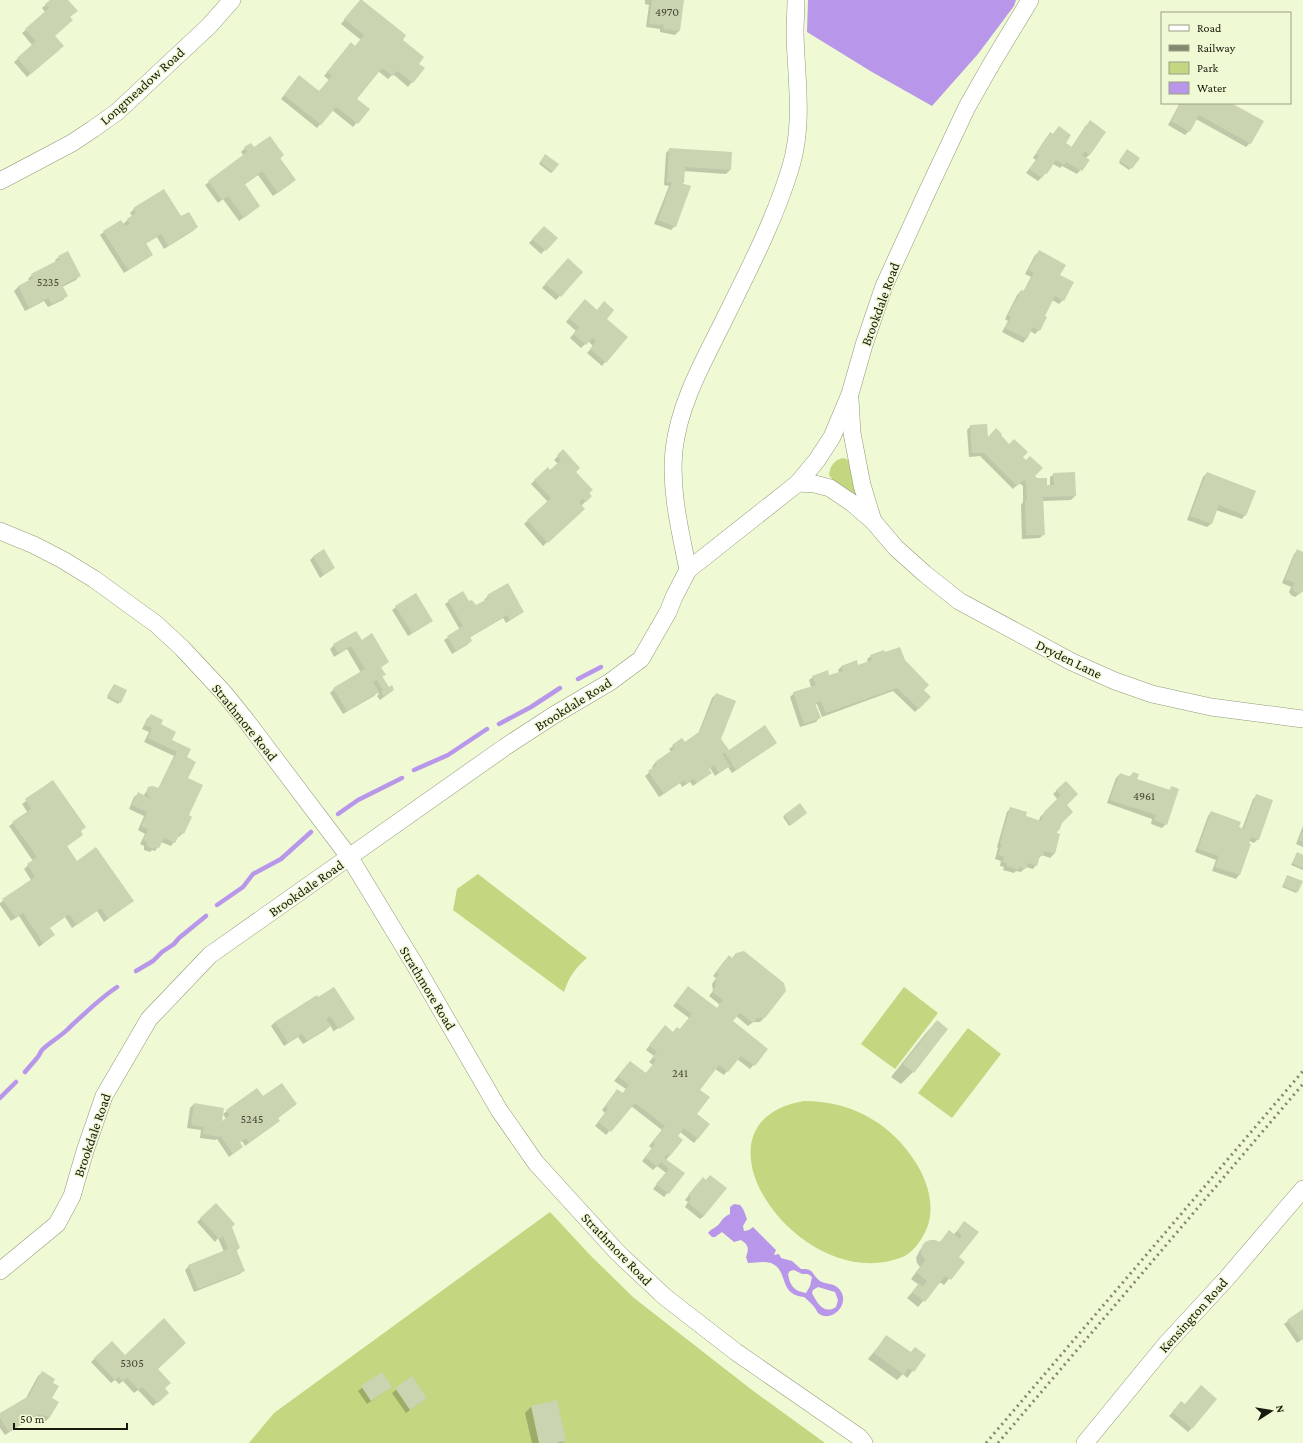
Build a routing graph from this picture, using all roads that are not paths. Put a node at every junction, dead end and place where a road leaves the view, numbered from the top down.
1 (232, 0) edge
2 (796, 0) edge
3 (1030, 0) edge
4 (0, 182) edge
5 (850, 394) junction
6 (798, 483) junction
7 (873, 521) junction
8 (0, 531) edge
9 (688, 570) junction
10 (1303, 719) edge
11 (350, 858) junction
12 (1303, 1188) edge
13 (0, 1271) edge
14 (864, 1443) edge
15 (1085, 1443) edge

1 - 4 street, Longmeadow Road
2 - 9 street
3 - 5 street, Brookdale Road
5 - 6 street, Brookdale Road
5 - 7 street, Dryden Lane
6 - 7 street, Dryden Lane
6 - 9 street, Brookdale Road
7 - 10 street, Dryden Lane
8 - 11 street, Strathmore Road
9 - 11 street, Brookdale Road
11 - 13 street, Brookdale Road
11 - 14 street, Strathmore Road
12 - 15 street, Kensington Road

